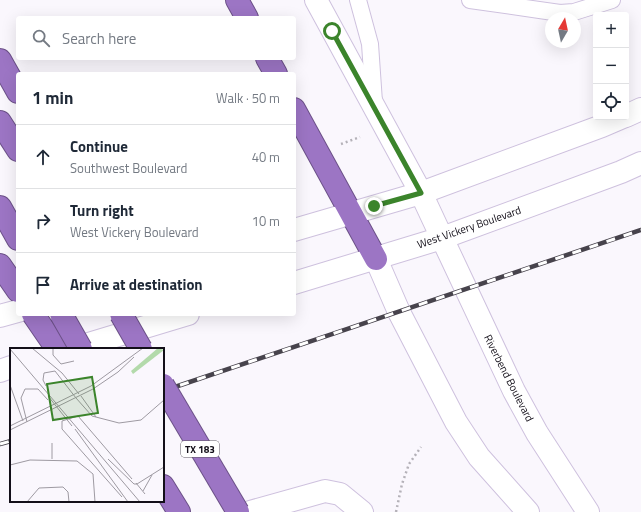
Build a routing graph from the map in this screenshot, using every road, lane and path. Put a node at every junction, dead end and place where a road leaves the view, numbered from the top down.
1 (237, 0) edge
2 (316, 0) edge
3 (358, 0) edge
4 (470, 0) edge
5 (612, 0) edge
6 (246, 16) edge
7 (0, 60) edge
8 (268, 60) edge
9 (275, 72) edge
10 (16, 88) edge
11 (374, 108) junction
12 (641, 109) edge
13 (296, 113) edge
14 (629, 115) edge
15 (616, 120) edge
16 (0, 122) edge
17 (360, 137) dead end
18 (339, 144) dead end
19 (16, 147) edge
20 (641, 163) edge
21 (421, 193) junction
22 (0, 207) edge
23 (350, 213) junction
24 (296, 229) edge
25 (16, 235) edge
26 (442, 238) junction
27 (376, 259) junction
28 (0, 265) edge
29 (296, 282) edge
30 (16, 288) edge
31 (16, 312) edge
32 (0, 316) edge
33 (34, 316) edge
34 (62, 316) edge
35 (122, 316) edge
36 (181, 316) edge
37 (56, 348) edge
38 (75, 348) edge
39 (80, 348) edge
40 (141, 348) edge
41 (10, 367) edge
42 (0, 371) edge
43 (164, 387) edge
44 (421, 447) dead end
45 (164, 488) edge
46 (179, 512) edge
47 (238, 512) edge
48 (250, 512) edge
49 (362, 512) edge
50 (396, 512) edge
51 (528, 512) edge
52 (588, 512) edge

1 - 6 highway
2 - 11 main road, Riverbend Boulevard
3 - 11 lane
4 - 5 lane
7 - 10 highway
8 - 9 highway
11 - 21 main road, Riverbend Boulevard
12 - 14 main road
13 - 23 highway
15 - 21 main road
16 - 19 highway
17 - 18 path
20 - 26 main road, West Vickery Boulevard
21 - 23 main road
21 - 26 main road, Riverbend Boulevard
22 - 25 highway
23 - 24 main road
23 - 27 highway
26 - 27 main road, West Vickery Boulevard
26 - 52 main road, Riverbend Boulevard
27 - 29 main road, West Vickery Boulevard
27 - 51 main road
28 - 30 highway
31 - 32 main road
33 - 37 highway
34 - 39 highway, bridge
35 - 40 highway, bridge
36 - 38 main road
41 - 42 main road
43 - 47 highway, TX 183, bridge
44 - 50 path
45 - 46 highway
48 - 49 main road

